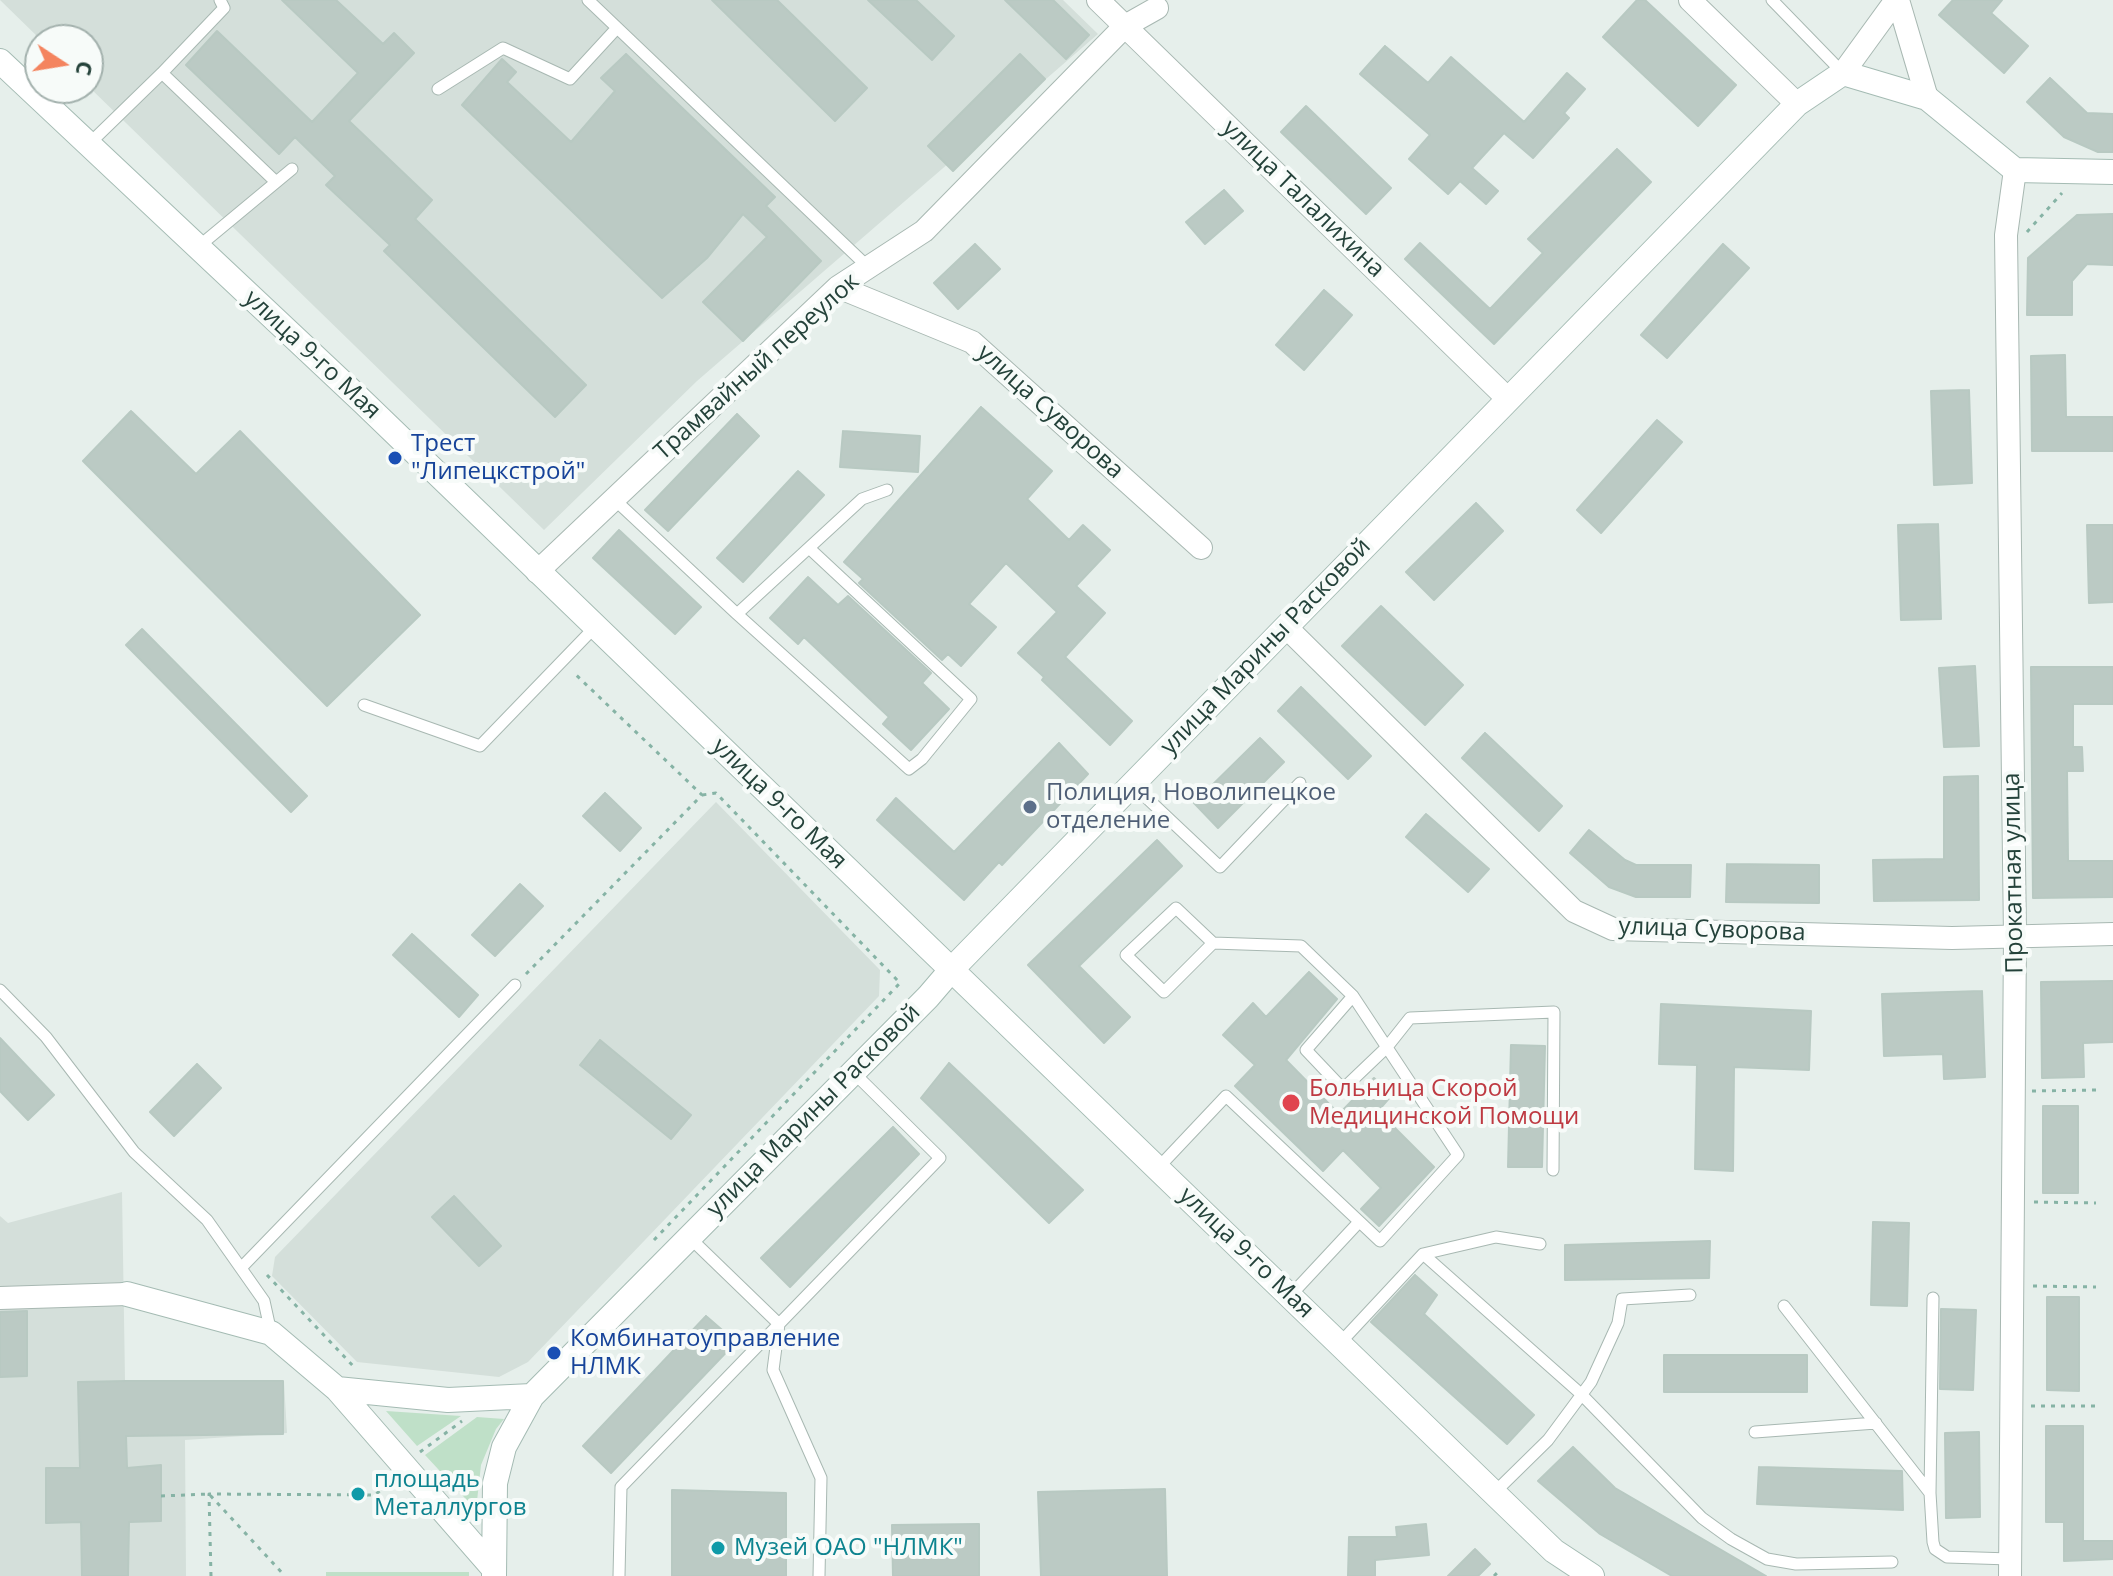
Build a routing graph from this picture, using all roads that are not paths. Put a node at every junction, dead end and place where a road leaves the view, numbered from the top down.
1 (220, 0) edge
2 (588, 0) edge
3 (1098, 0) edge
4 (1690, 0) edge
5 (1772, 0) edge
6 (1897, 0) edge
7 (1157, 8) dead end
8 (1125, 26) junction
9 (616, 29) junction
10 (0, 61) edge
11 (162, 73) junction
12 (1843, 73) junction
13 (438, 89) dead end
14 (1927, 98) junction
15 (1797, 104) junction
16 (88, 144) junction
17 (292, 169) dead end
18 (2015, 170) junction
19 (2113, 172) edge
20 (276, 182) junction
21 (198, 247) junction
22 (868, 267) junction
23 (838, 287) junction
24 (1507, 398) junction
25 (887, 490) dead end
26 (614, 499) junction
27 (809, 548) junction
28 (1201, 548) dead end
29 (537, 572) junction
30 (737, 614) junction
31 (595, 627) junction
32 (1286, 627) junction
33 (364, 705) dead end
34 (1300, 783) dead end
35 (1132, 784) junction
36 (2113, 934) edge
37 (2015, 937) junction
38 (1213, 943) junction
39 (952, 969) junction
40 (515, 985) road end
41 (0, 990) edge
42 (1353, 996) junction
43 (1387, 1047) junction
44 (853, 1072) junction
45 (1158, 1168) junction
46 (1553, 1170) dead end
47 (1359, 1222) junction
48 (689, 1237) junction
49 (1540, 1244) dead end
50 (1423, 1254) junction
51 (241, 1268) junction
52 (127, 1294) joint
53 (1690, 1295) dead end
54 (1290, 1296) junction
55 (0, 1298) edge
56 (1933, 1298) dead end
57 (1784, 1306) dead end
58 (779, 1324) junction
59 (271, 1333) junction
60 (1340, 1343) junction
61 (337, 1389) junction
62 (1581, 1394) junction
63 (532, 1396) junction
64 (1876, 1423) junction
65 (1755, 1432) dead end
66 (1494, 1493) junction
67 (1930, 1493) junction
68 (1554, 1551) junction
69 (1892, 1562) dead end
70 (2010, 1568) edge
71 (494, 1572) edge
72 (619, 1576) edge
73 (819, 1576) edge
74 (1572, 1576) edge
75 (1592, 1576) edge

1 - 11 lane
2 - 9 lane
3 - 8 street, улица Талалихина
4 - 15 street
5 - 12 lane
6 - 12 street, улица Марины Расковой
6 - 14 street, улица Марины Расковой
7 - 8 street, Трамвайный переулок
8 - 22 street, Трамвайный переулок
8 - 24 street, улица Талалихина
9 - 13 lane
9 - 22 lane
10 - 16 main road, улица 9-го Мая
11 - 16 lane
11 - 20 lane
12 - 14 main road
12 - 15 main road, улица Марины Расковой
14 - 18 main road
15 - 24 main road, улица Марины Расковой
16 - 21 main road, улица 9-го Мая
17 - 20 lane
18 - 19 main road
18 - 37 street, Прокатная улица
20 - 21 lane
21 - 29 main road, улица 9-го Мая
22 - 23 street, Трамвайный переулок
23 - 26 street, Трамвайный переулок
23 - 28 street, улица Суворова
24 - 32 main road, улица Марины Расковой
25 - 27 lane
26 - 29 street, Трамвайный переулок
26 - 30 lane
27 - 30 lane
27 - 30 lane
29 - 31 main road, улица 9-го Мая
31 - 33 lane
31 - 39 main road, улица 9-го Мая
32 - 35 main road, улица Марины Расковой
32 - 37 street, улица Суворова
34 - 35 lane
35 - 39 main road, улица Марины Расковой
36 - 37 street, улица Суворова
37 - 70 street, Прокатная улица
38 - 38 lane
38 - 42 lane
39 - 44 main road, улица Марины Расковой
39 - 45 main road, улица 9-го Мая
40 - 51 lane
41 - 51 lane
42 - 43 lane
42 - 43 lane
43 - 46 lane
43 - 47 lane
44 - 48 main road, улица Марины Расковой
44 - 58 lane
45 - 47 lane
45 - 54 main road, улица 9-го Мая
47 - 54 lane
48 - 58 lane
48 - 63 main road, улица Марины Расковой
49 - 50 lane
50 - 60 lane
50 - 62 lane
51 - 59 lane
52 - 55 street
52 - 59 main road
53 - 62 lane
54 - 60 main road, улица 9-го Мая
56 - 67 lane
57 - 64 lane
58 - 72 lane
58 - 73 lane
59 - 61 main road
60 - 66 main road, улица 9-го Мая
61 - 63 main road
61 - 71 main road
62 - 66 lane
62 - 69 lane
63 - 71 main road
64 - 65 lane
64 - 67 lane
66 - 68 main road, улица 9-го Мая
67 - 70 lane
68 - 74 main road
68 - 75 main road

